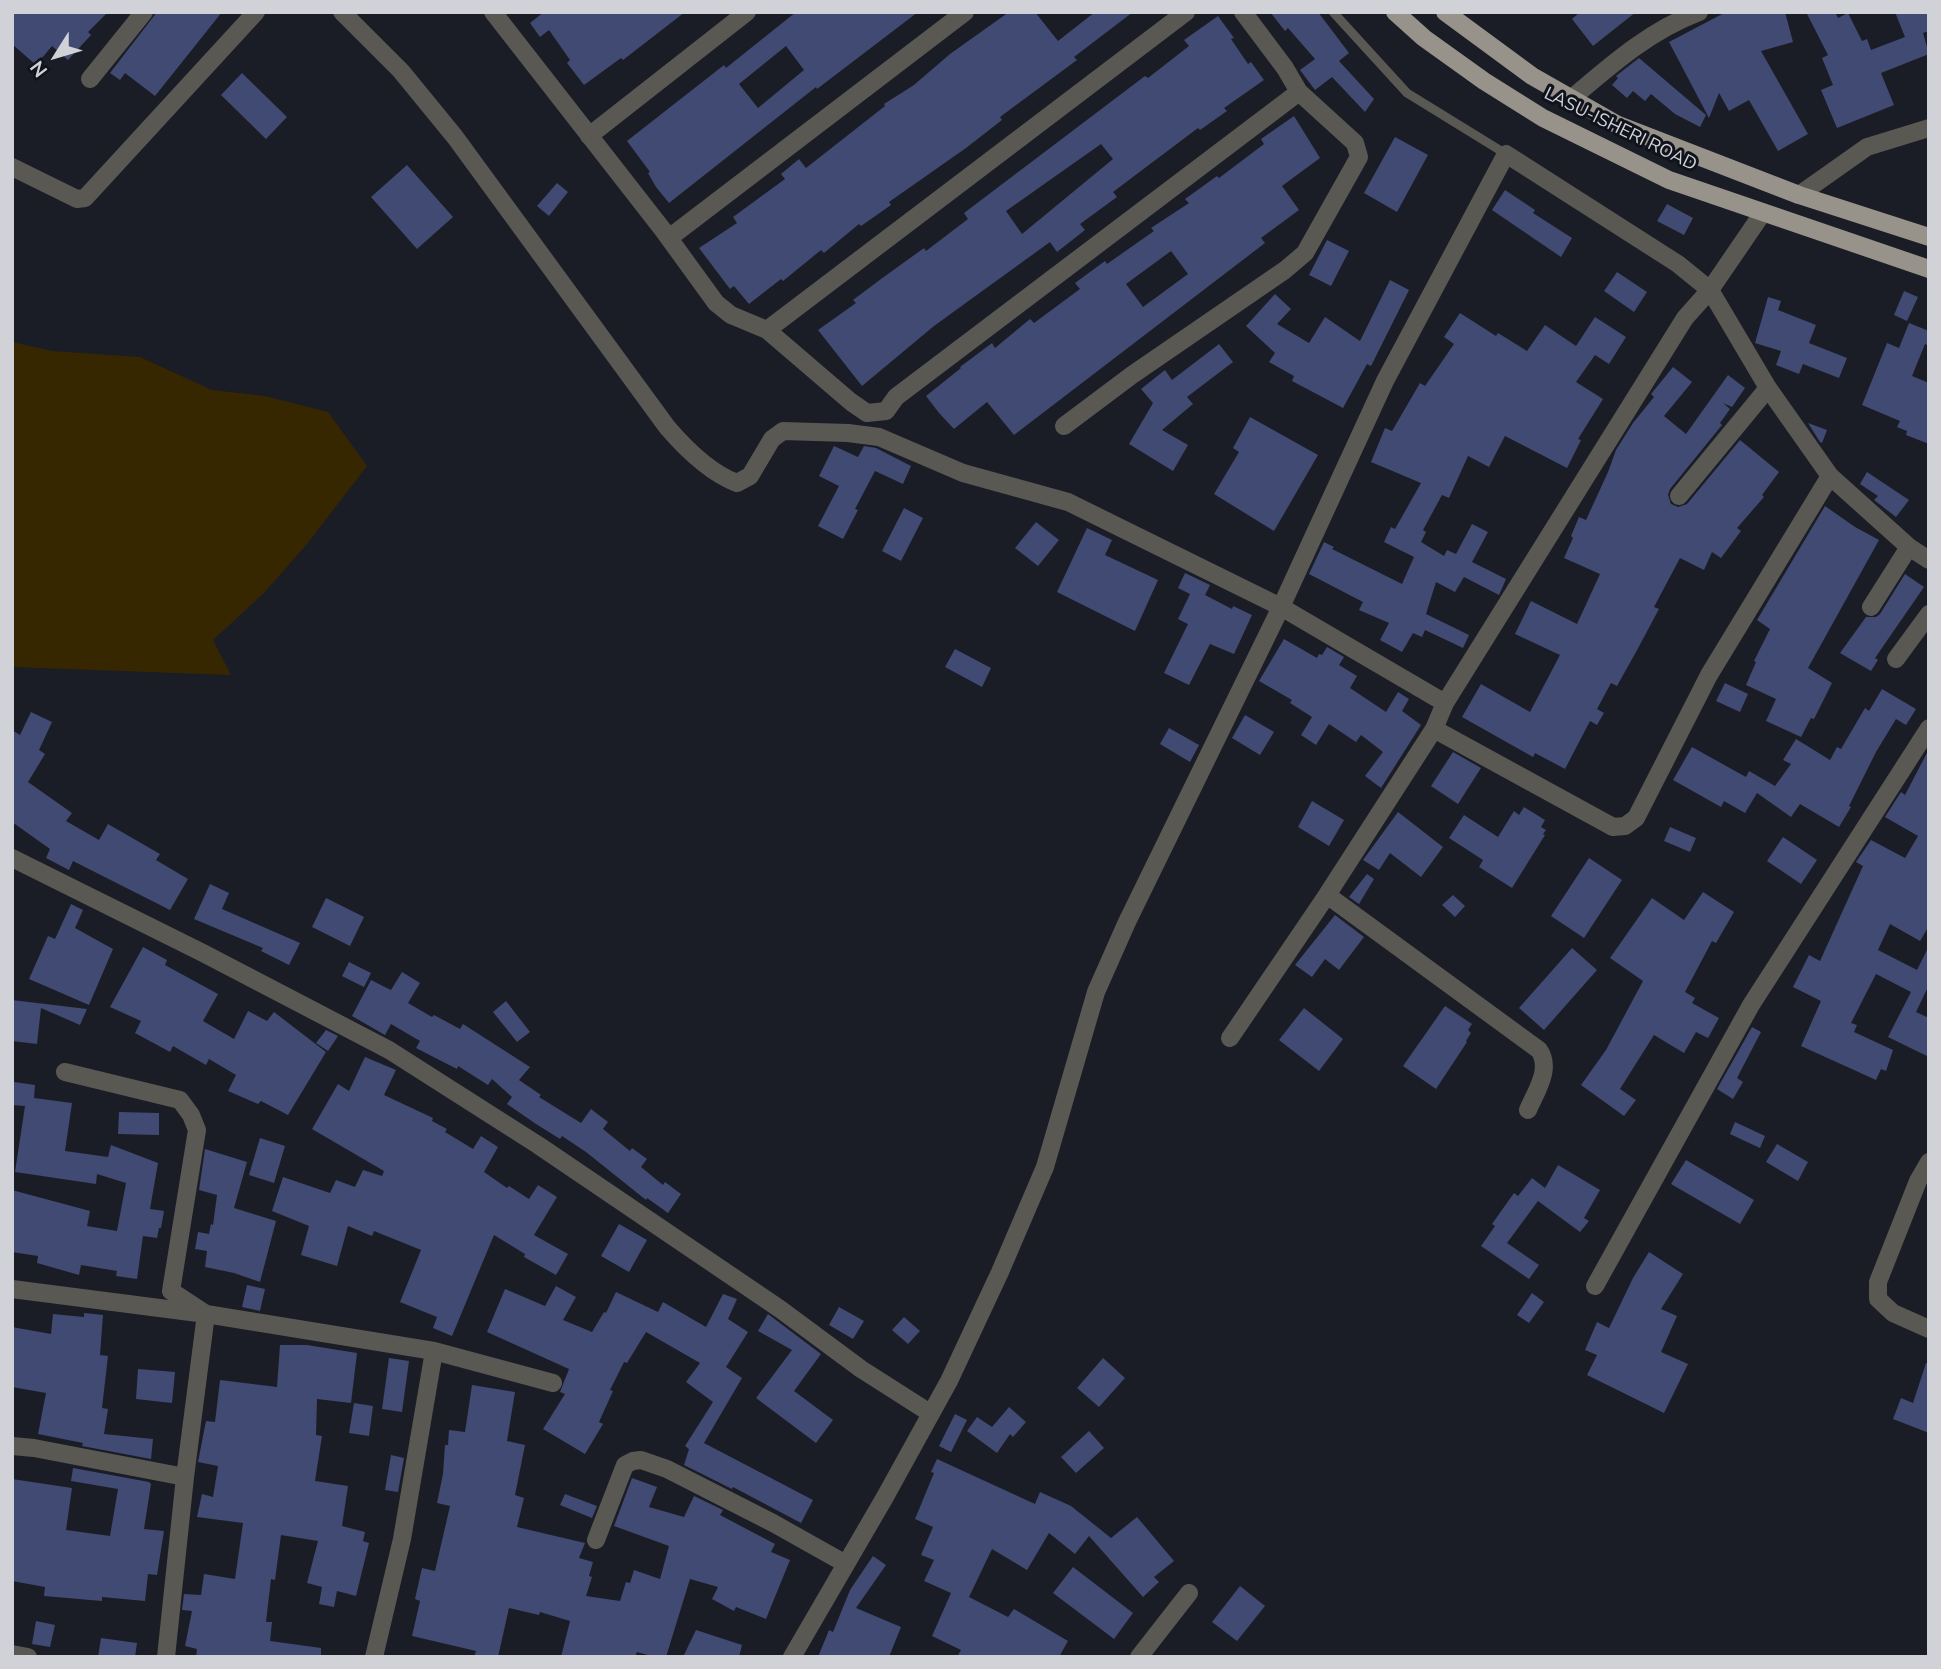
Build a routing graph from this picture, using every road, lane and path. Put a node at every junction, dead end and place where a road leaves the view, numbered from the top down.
1 (144, 12) edge
2 (256, 12) edge
3 (342, 12) edge
4 (493, 12) edge
5 (511, 12) edge
6 (747, 12) edge
7 (965, 12) edge
8 (1186, 12) edge
9 (1244, 12) edge
10 (1333, 12) edge
11 (1395, 12) edge
12 (1445, 12) edge
13 (1699, 12) edge
14 (90, 79) dead end
15 (1299, 92) junction
16 (1572, 98) junction
17 (1929, 128) edge
18 (589, 136) junction
19 (1506, 154) junction
20 (12, 167) edge
21 (1799, 195) junction
22 (1762, 214) junction
23 (1929, 237) edge
24 (669, 238) junction
25 (1929, 269) edge
26 (1710, 290) junction
27 (767, 330) junction
28 (1769, 388) junction
29 (1063, 426) dead end
30 (1830, 476) junction
31 (1679, 496) dead end
32 (1909, 547) junction
33 (1929, 560) edge
34 (1281, 607) junction
35 (1871, 607) dead end
36 (1929, 614) edge
37 (1896, 660) dead end
38 (1445, 703) junction
39 (1929, 728) edge
40 (1434, 729) junction
41 (12, 858) edge
42 (1327, 895) junction
43 (1230, 1038) dead end
44 (65, 1072) dead end
45 (1528, 1110) dead end
46 (1929, 1162) edge
47 (1595, 1286) dead end
48 (12, 1289) edge
49 (206, 1314) junction
50 (1929, 1329) edge
51 (434, 1351) junction
52 (553, 1383) dead end
53 (930, 1413) junction
54 (12, 1446) edge
55 (185, 1477) junction
56 (596, 1539) dead end
57 (846, 1564) junction
58 (1189, 1593) dead end
59 (12, 1654) edge
60 (28, 1657) edge
61 (166, 1657) edge
62 (374, 1657) edge
63 (792, 1657) edge
64 (1139, 1657) edge

1 - 14 street
2 - 20 street
3 - 34 street
4 - 5 street
4 - 18 street
6 - 18 street
7 - 24 street
8 - 27 street
9 - 15 street
10 - 19 lane
11 - 22 main road, LASU-ISHERI ROAD
12 - 16 main road, LASU-ISHERI ROAD
13 - 16 street
15 - 27 street
15 - 29 street
16 - 21 main road, LASU-ISHERI ROAD
17 - 21 street
18 - 24 street
19 - 26 street
19 - 34 street
21 - 23 main road, LASU-ISHERI ROAD
22 - 25 main road, LASU-ISHERI ROAD
22 - 26 street
24 - 27 street
26 - 28 street
26 - 38 street
28 - 30 street
28 - 31 street
30 - 32 street
30 - 40 street
32 - 33 street
32 - 35 street
34 - 38 street
34 - 53 street
36 - 37 street
38 - 40 street
39 - 47 street
40 - 42 street
41 - 53 street
42 - 43 street
42 - 45 street
44 - 49 street
46 - 50 street
48 - 49 street
49 - 51 street
49 - 55 street
51 - 52 street
51 - 62 street
53 - 57 street
54 - 55 street
55 - 61 street
56 - 57 street
57 - 63 street
58 - 64 street
59 - 60 street

